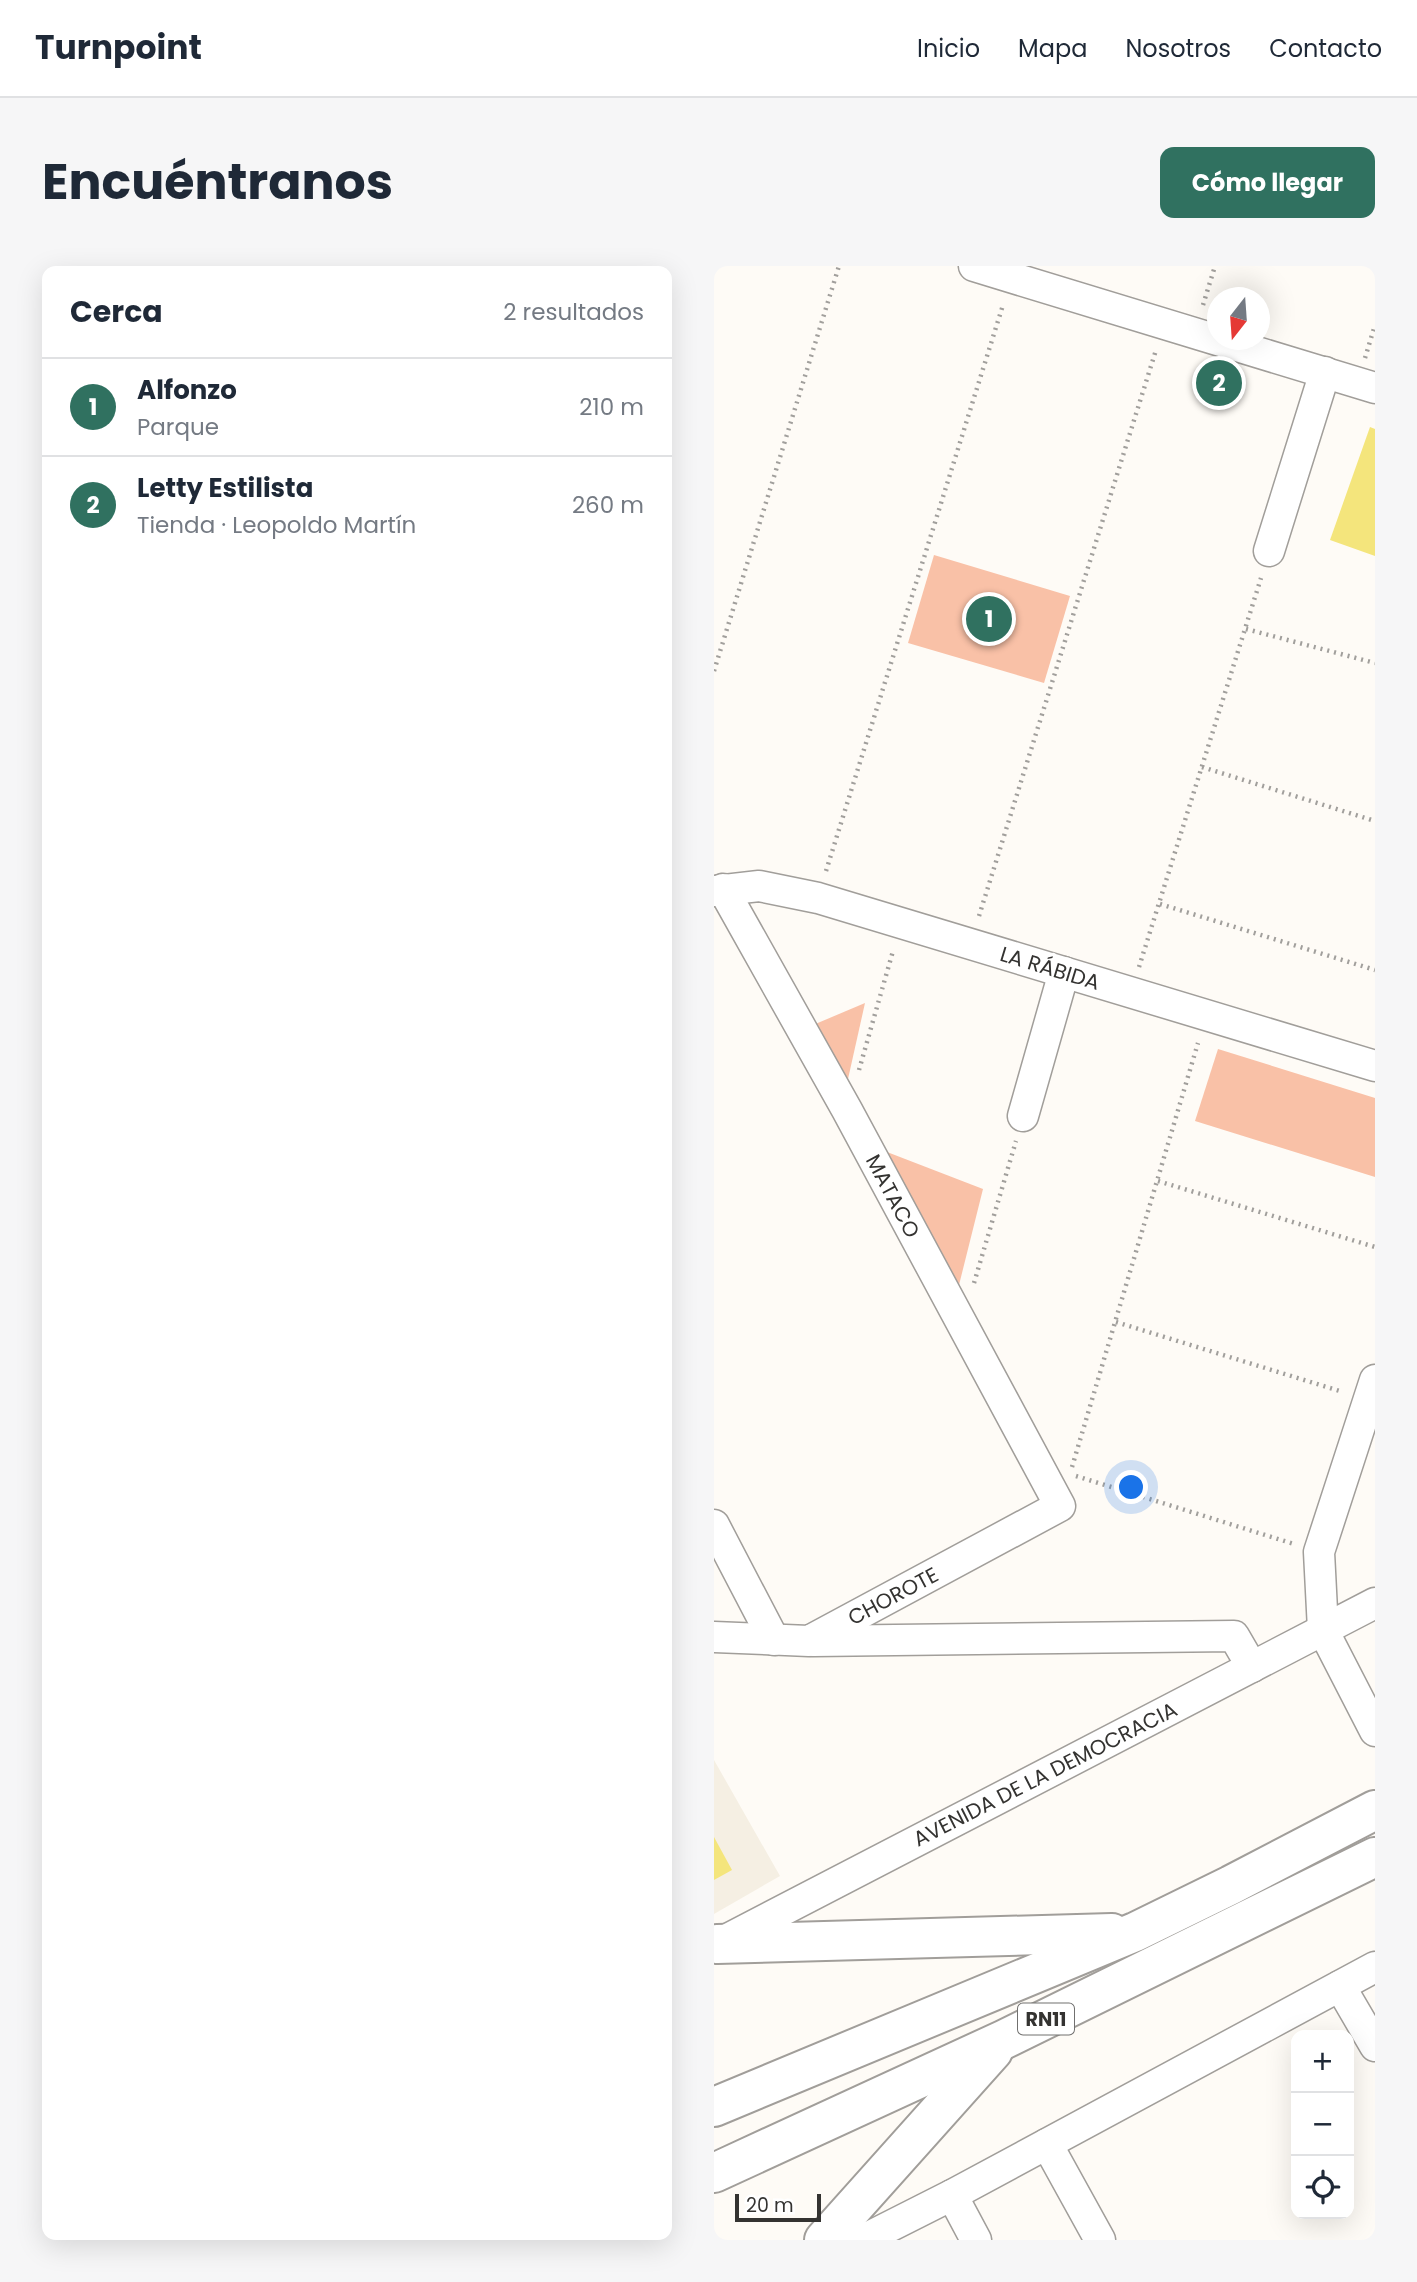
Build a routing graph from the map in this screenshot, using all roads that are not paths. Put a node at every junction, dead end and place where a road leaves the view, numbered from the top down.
1 (974, 266) edge
2 (1325, 372) junction
3 (1375, 387) edge
4 (1269, 551) road end
5 (718, 890) edge
6 (1064, 972) junction
7 (1375, 1066) edge
8 (1023, 1116) road end
9 (1373, 1394) edge
10 (1060, 1506) joint
11 (714, 1525) edge
12 (1375, 1603) edge
13 (1323, 1630) junction
14 (714, 1637) edge
15 (774, 1640) junction
16 (809, 1641) junction
17 (1252, 1667) junction
18 (1375, 1731) edge
19 (1375, 1810) edge
20 (1375, 1857) edge
21 (1135, 1932) junction
22 (715, 1945) edge
23 (1375, 1967) edge
24 (1340, 1986) junction
25 (1003, 2040) junction
26 (1375, 2046) edge
27 (714, 2107) edge
28 (1047, 2144) junction
29 (714, 2172) edge
30 (952, 2195) junction
31 (824, 2240) edge
32 (863, 2240) edge
33 (976, 2240) edge
34 (1100, 2240) edge

1 - 2 street
2 - 3 street
2 - 4 street
5 - 6 street, LA RÁBIDA
5 - 10 street, MATACO
6 - 7 street, LA RÁBIDA
6 - 8 street
9 - 13 street
10 - 16 street, CHOROTE
11 - 15 street
12 - 13 street, AVENIDA DE LA DEMOCRACIA
13 - 17 street, AVENIDA DE LA DEMOCRACIA
13 - 18 street
14 - 15 street, CHOROTE
15 - 16 street, CHOROTE
16 - 17 street
17 - 22 street, AVENIDA DE LA DEMOCRACIA
19 - 21 highway, RN11
20 - 25 highway, RN11
21 - 22 highway
21 - 27 highway, RN11
23 - 24 street
24 - 26 street
24 - 28 street
25 - 29 highway, RN11
25 - 31 highway
28 - 30 street
28 - 34 street
30 - 32 street
30 - 33 street

